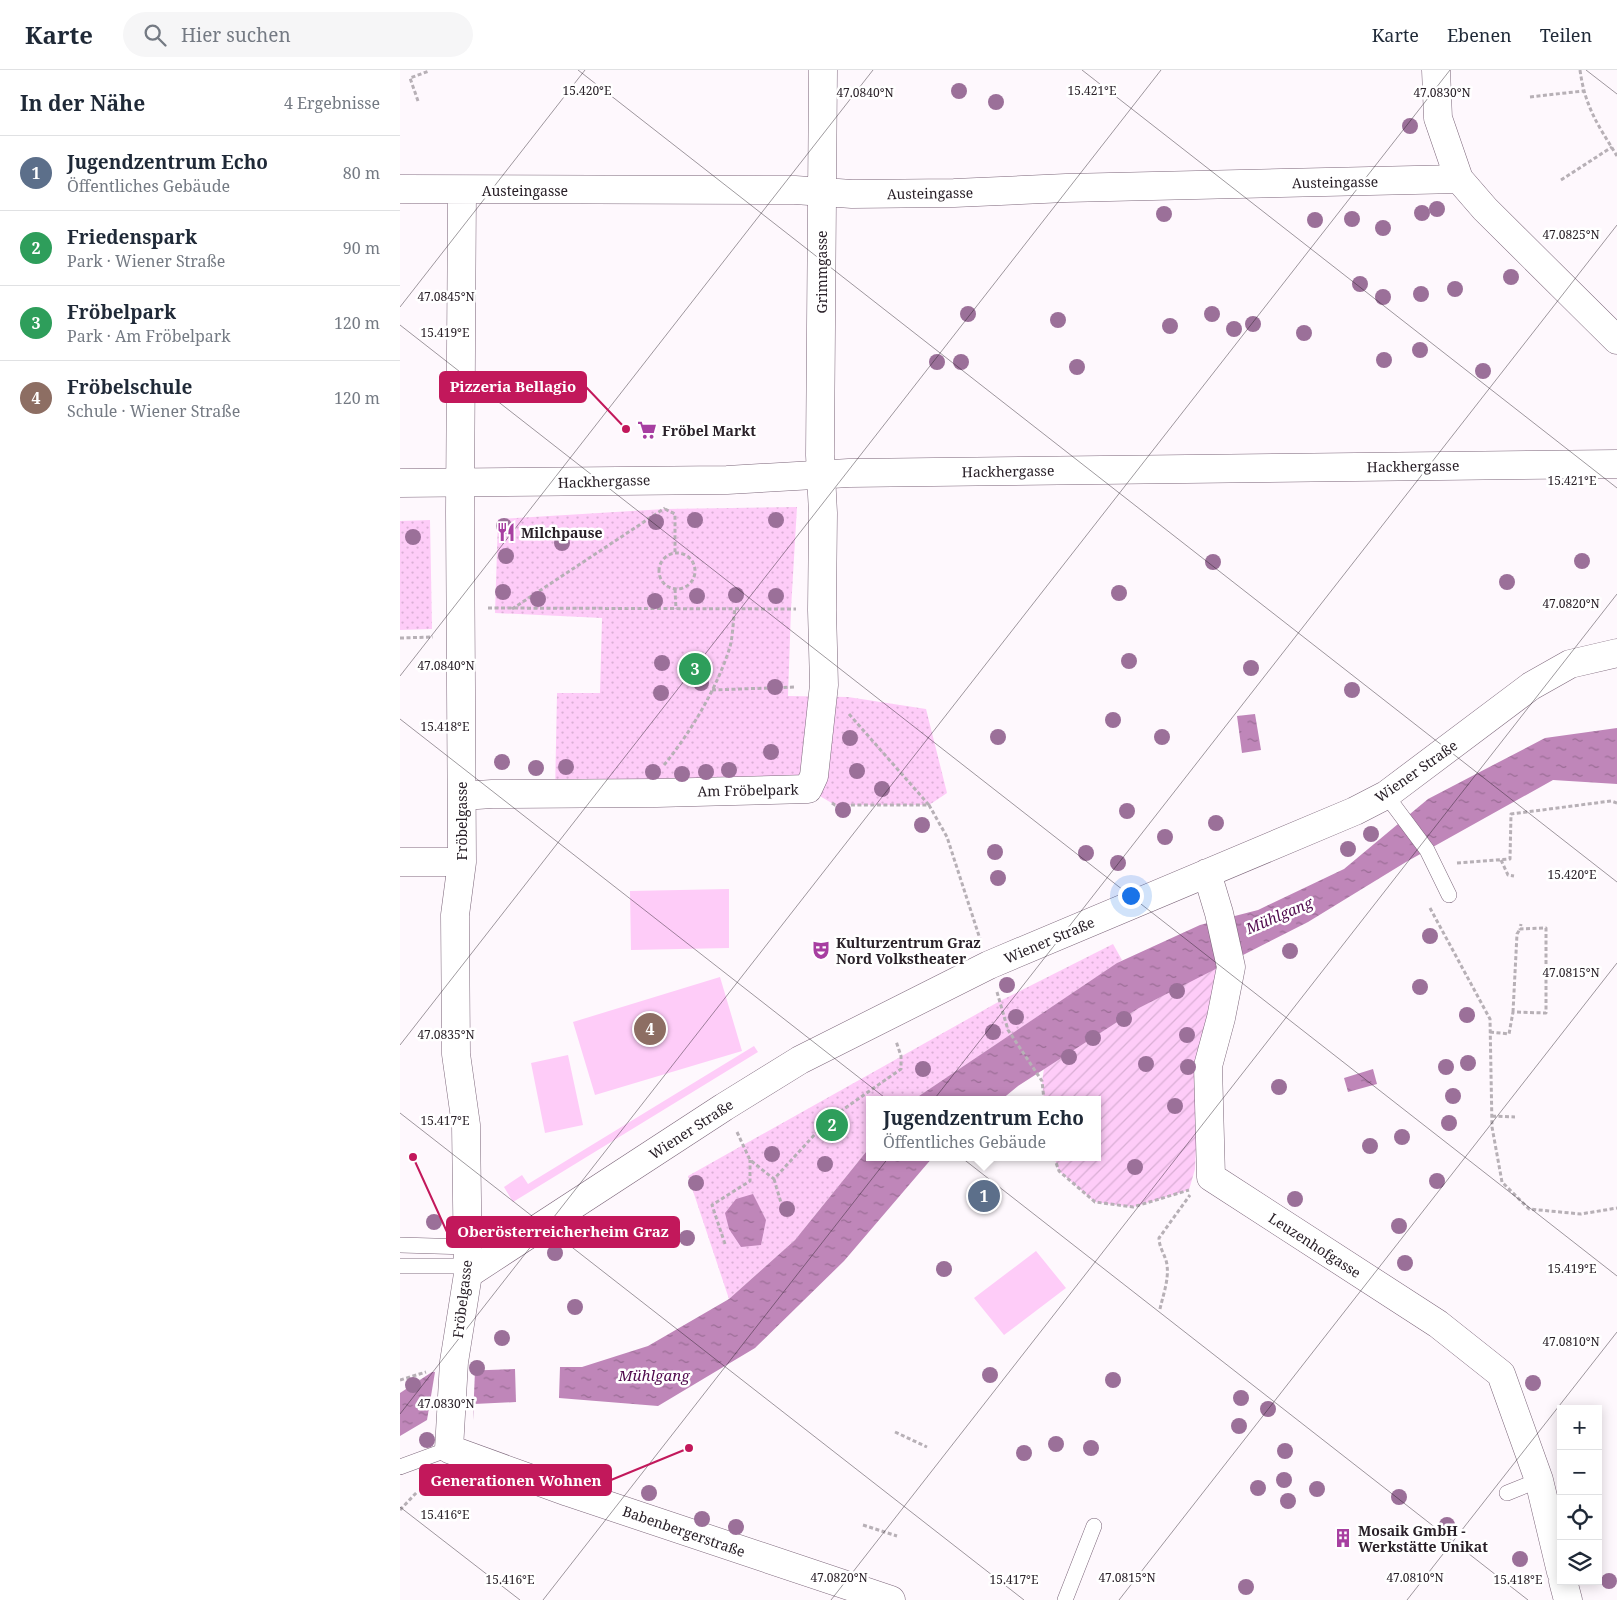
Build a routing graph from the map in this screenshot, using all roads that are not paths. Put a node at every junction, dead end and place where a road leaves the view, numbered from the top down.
1 (823, 70) edge
2 (1436, 70) edge
3 (1459, 179) junction
4 (400, 189) edge
5 (462, 190) junction
6 (821, 191) junction
7 (1617, 340) edge
8 (1617, 464) edge
9 (820, 474) junction
10 (400, 483) edge
11 (460, 483) junction
12 (1617, 653) edge
13 (1386, 795) junction
14 (462, 796) junction
15 (400, 862) edge
16 (462, 862) junction
17 (1207, 873) junction
18 (1449, 894) dead end
19 (400, 1245) edge
20 (468, 1263) junction
21 (400, 1266) edge
22 (449, 1437) junction
23 (400, 1466) edge
24 (1539, 1480) junction
25 (1507, 1493) dead end
26 (1094, 1526) dead end
27 (1557, 1555) edge
28 (1564, 1585) edge
29 (891, 1600) edge
30 (1066, 1600) edge
31 (1568, 1600) edge

1 - 6 street, Grimmgasse
2 - 3 street
3 - 6 street, Austeingasse
3 - 7 street
4 - 5 street, Austeingasse
5 - 6 street, Austeingasse
5 - 11 street, Fröbelgasse
6 - 9 street, Grimmgasse
8 - 9 street, Hackhergasse
9 - 11 street, Hackhergasse
9 - 14 street, Am Fröbelpark
10 - 11 street, Hackhergasse
11 - 14 street, Fröbelgasse
12 - 13 street, Wiener Straße
13 - 17 street, Wiener Straße
13 - 18 lane
14 - 16 street, Fröbelgasse
15 - 16 street
16 - 20 street, Fröbelgasse
17 - 20 street, Wiener Straße
17 - 24 street, Leuzenhofgasse
19 - 20 lane
20 - 21 lane
20 - 22 street, Fröbelgasse
22 - 23 lane
22 - 29 street, Babenbergerstraße
24 - 25 lane
24 - 27 street, Leuzenhofgasse
26 - 30 lane
28 - 31 street

